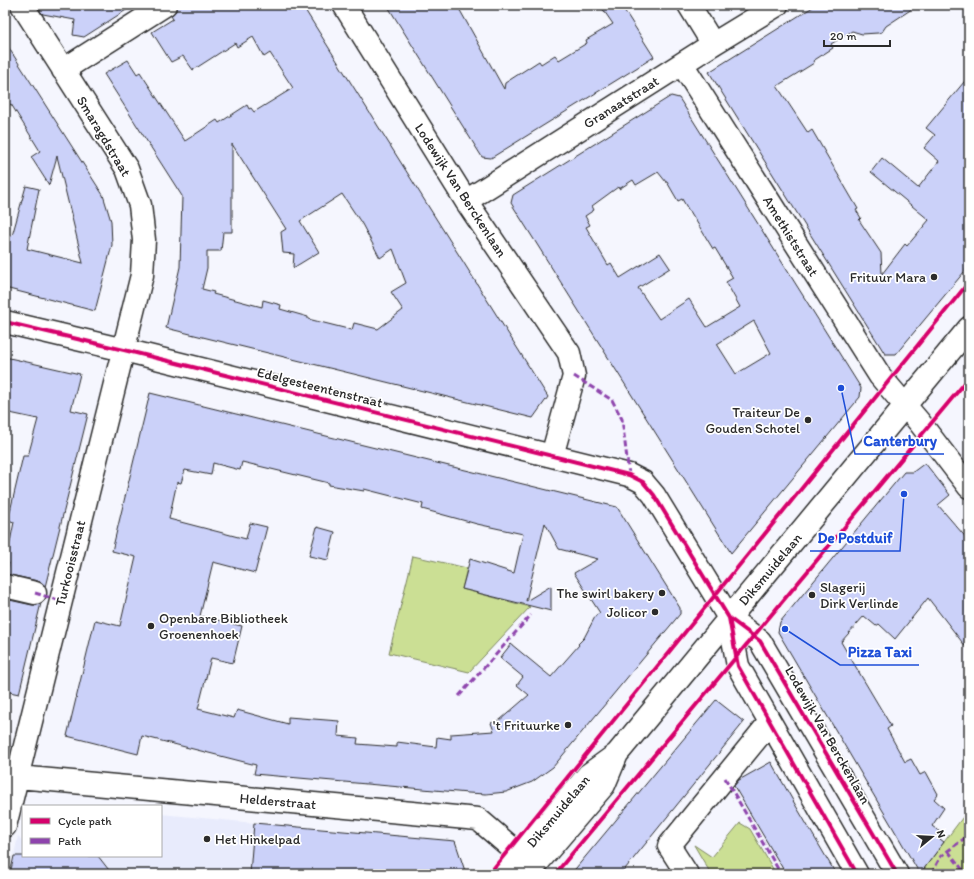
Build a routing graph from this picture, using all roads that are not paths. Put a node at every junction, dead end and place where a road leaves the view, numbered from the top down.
1 (22, 5) edge
2 (165, 5) edge
3 (344, 5) edge
4 (689, 5) edge
5 (777, 5) edge
6 (713, 44) junction
7 (682, 64) junction
8 (63, 70) junction
9 (466, 201) junction
10 (5, 322) edge
11 (969, 328) edge
12 (124, 350) junction
13 (905, 406) junction
14 (552, 456) junction
15 (629, 475) joint
16 (969, 487) edge
17 (5, 586) edge
18 (35, 593) dead end
19 (729, 618) junction
20 (770, 722) junction
21 (11, 777) edge
22 (5, 826) edge
23 (528, 865) edge
24 (505, 874) edge
25 (687, 874) edge
26 (857, 874) edge
27 (897, 874) edge

1 - 8 street, Smaragdstraat
2 - 8 street
3 - 9 street, Lodewijk Van Berckenlaan
4 - 6 street
5 - 6 street, Granaatstraat
6 - 7 street, Granaatstraat
7 - 9 street, Granaatstraat
7 - 13 street, Amethiststraat
8 - 12 street, Smaragdstraat
9 - 14 street, Lodewijk Van Berckenlaan
10 - 12 street, Edelgesteentenstraat
11 - 13 street, Diksmuidelaan
12 - 14 street, Edelgesteentenstraat
12 - 21 street, Turkooisstraat
13 - 16 street, Amethiststraat
13 - 19 street, Diksmuidelaan
14 - 15 street, Edelgesteentenstraat
15 - 19 street, Lodewijk Van Berckenlaan
17 - 18 street
19 - 20 street, Lodewijk Van Berckenlaan
19 - 23 street, Diksmuidelaan
19 - 27 street, Lodewijk Van Berckenlaan
20 - 25 street
20 - 26 street, Lodewijk Van Berckenlaan
21 - 22 street, Turkooisstraat
21 - 23 street, Helderstraat
23 - 24 street, Diksmuidelaan

